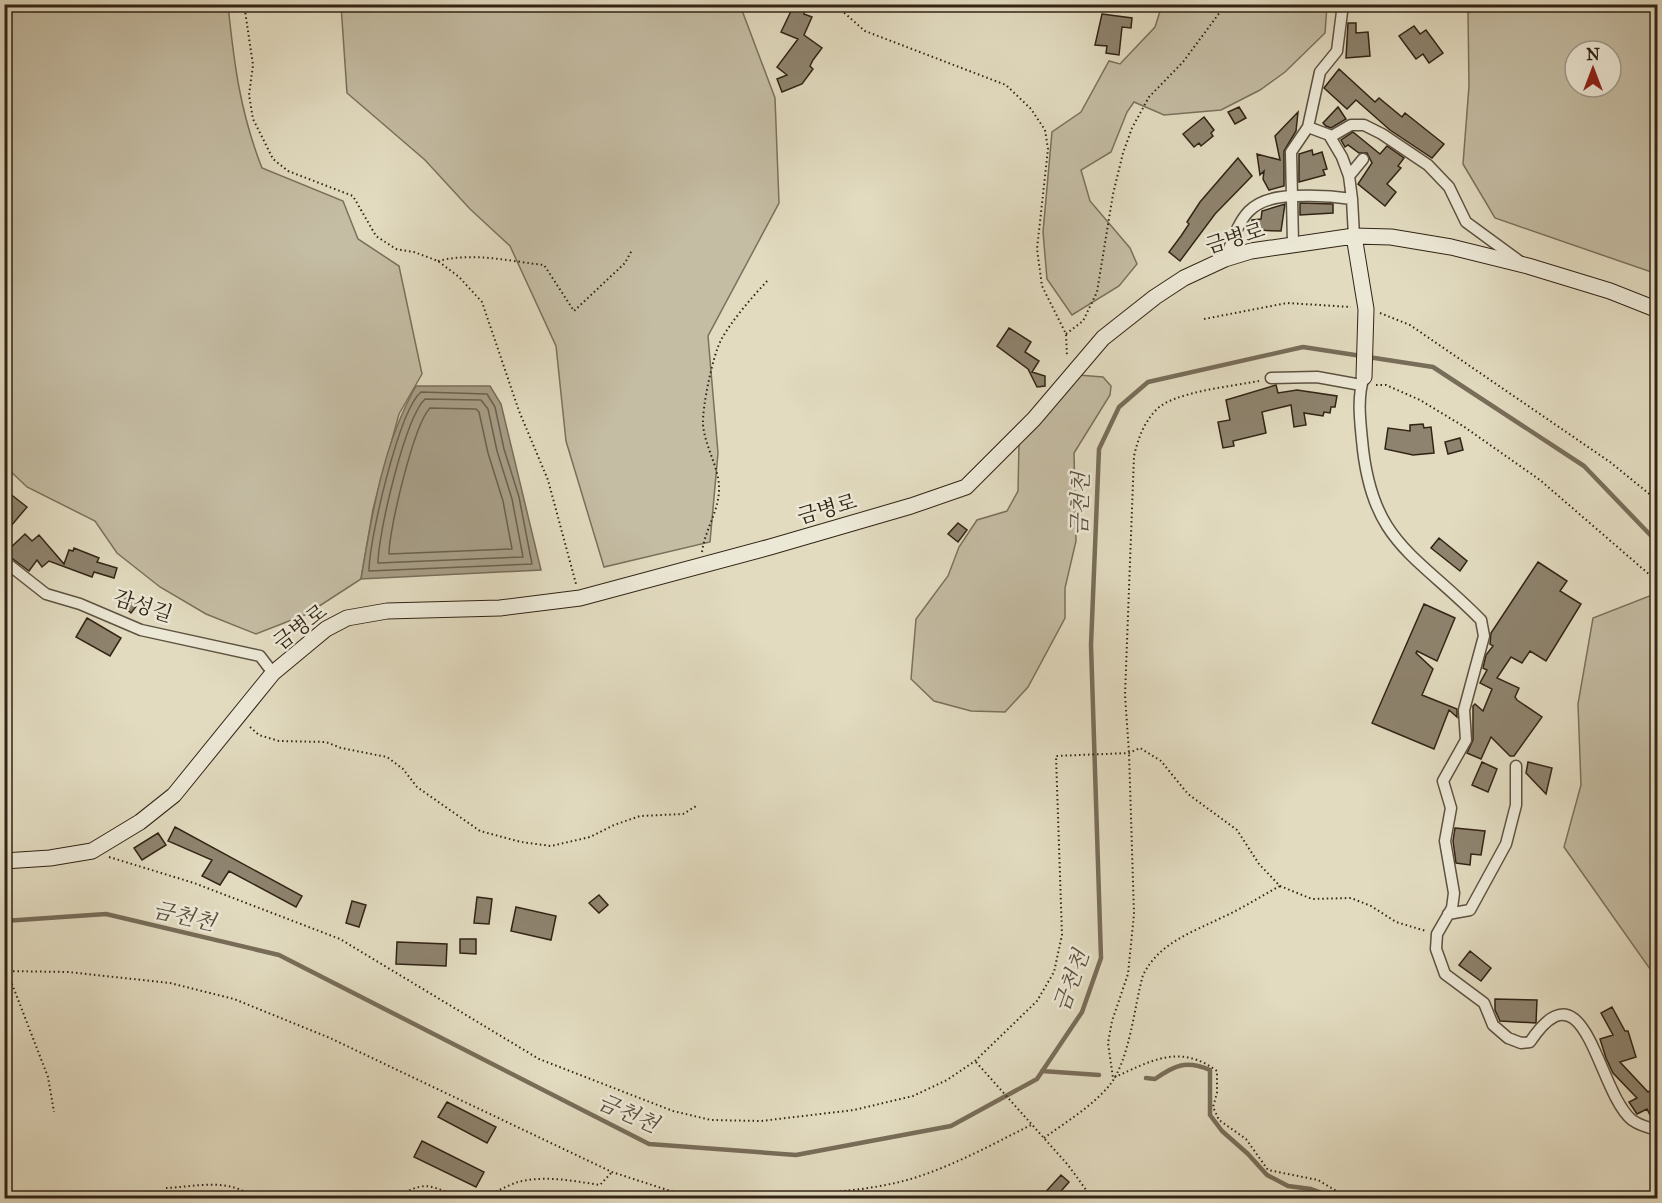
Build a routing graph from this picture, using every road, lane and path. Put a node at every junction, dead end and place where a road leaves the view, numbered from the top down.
1 (244, 4) edge
2 (751, 4) edge
3 (774, 4) edge
4 (834, 4) edge
5 (1227, 4) edge
6 (1343, 4) edge
7 (1308, 127) junction
8 (1329, 135) junction
9 (1363, 159) dead end
10 (1349, 176) junction
11 (1291, 196) junction
12 (1352, 199) junction
13 (1354, 236) junction
14 (1293, 244) junction
15 (632, 250) dead end
16 (1226, 259) junction
17 (438, 261) junction
18 (1527, 266) junction
19 (769, 279) dead end
20 (1366, 309) junction
21 (1658, 310) edge
22 (1204, 319) dead end
23 (1066, 334) junction
24 (1068, 377) junction
25 (1271, 378) joint
26 (1363, 381) junction
27 (1658, 501) edge
28 (4, 561) edge
29 (700, 566) junction
30 (1658, 582) edge
31 (580, 598) junction
32 (273, 673) junction
33 (239, 716) junction
34 (1129, 753) junction
35 (1516, 766) dead end
36 (698, 804) dead end
37 (92, 850) junction
38 (4, 861) edge
39 (1280, 886) junction
40 (1449, 914) junction
41 (1437, 934) junction
42 (6, 971) edge
43 (975, 1061) junction
44 (1113, 1078) junction
45 (54, 1112) dead end
46 (1031, 1125) junction
47 (1658, 1130) edge
48 (1044, 1138) junction
49 (612, 1172) junction
50 (165, 1188) dead end
51 (799, 1197) edge
52 (252, 1198) edge
53 (398, 1198) edge
54 (692, 1198) edge
55 (759, 1198) edge
56 (1092, 1198) edge
57 (1348, 1198) edge

1 - 17 path
2 - 3 path
4 - 23 path
5 - 23 path
6 - 7 street
7 - 8 street
7 - 11 street
8 - 10 street
8 - 18 street
9 - 10 street
10 - 12 street
11 - 12 street
11 - 14 street
11 - 16 street
12 - 13 street
13 - 14 street, 금병로
13 - 18 street, 금병로
13 - 20 street
14 - 16 street, 금병로
15 - 17 path
16 - 24 street, 금병로
17 - 31 path
18 - 21 street, 금병로
19 - 29 path
20 - 22 path
20 - 26 street
20 - 27 path
23 - 24 path
24 - 29 street, 금병로
25 - 26 street
25 - 34 path
26 - 30 path
26 - 40 street
28 - 32 street, 감성길
29 - 31 street, 금병로
31 - 32 street, 금병로
32 - 33 street, 금병로
33 - 36 path
33 - 37 street, 금병로
34 - 39 path
34 - 43 path
34 - 44 path
35 - 40 street
37 - 38 street, 금병로
37 - 43 path
39 - 41 path
39 - 44 path
40 - 41 street
41 - 47 street
42 - 45 path
42 - 49 path
43 - 46 path
44 - 48 path
44 - 57 path
46 - 48 path
46 - 51 path
48 - 56 path
49 - 53 path
49 - 54 path
50 - 52 path
51 - 55 path

